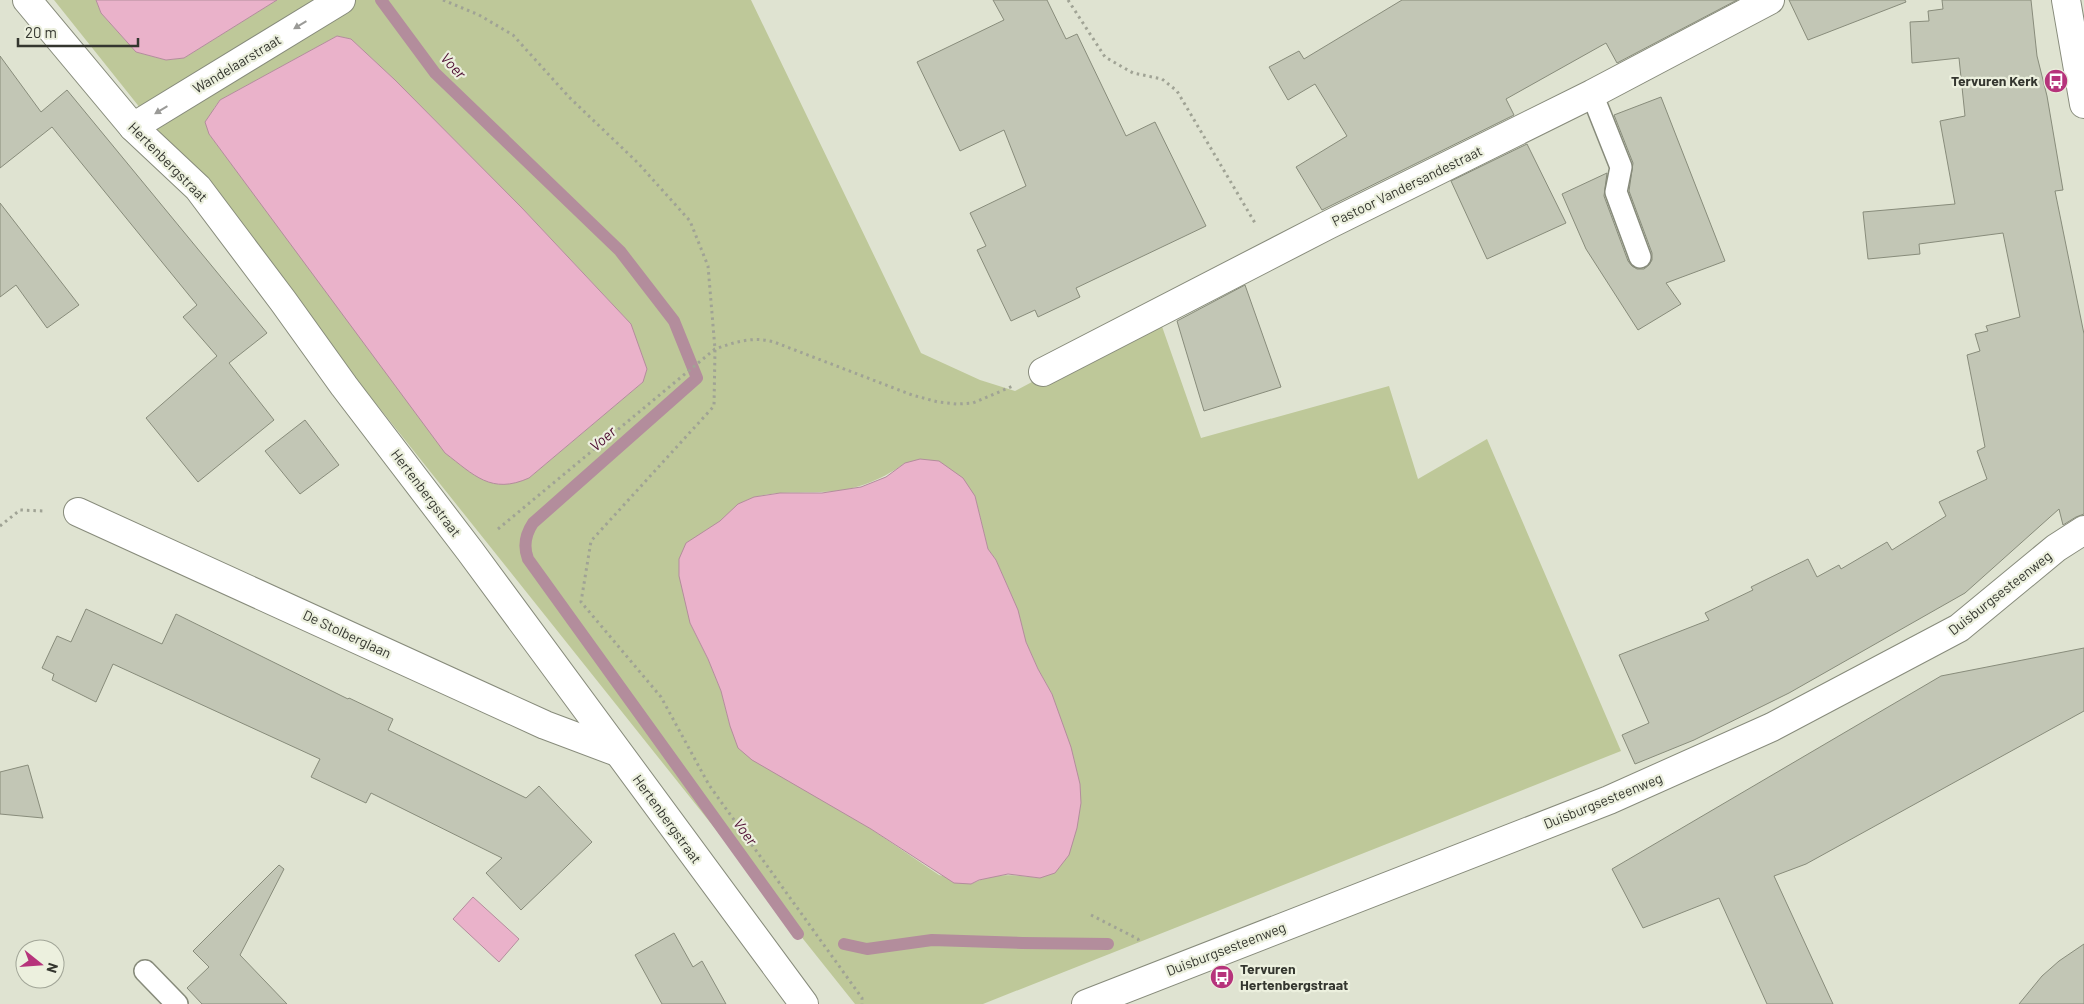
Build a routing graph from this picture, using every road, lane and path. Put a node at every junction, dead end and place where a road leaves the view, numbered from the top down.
1 (28, 0) edge
2 (341, 0) edge
3 (443, 0) edge
4 (1068, 0) edge
5 (1770, 0) edge
6 (2066, 0) edge
7 (1592, 94) junction
8 (2084, 104) edge
9 (132, 127) junction
10 (1273, 254) junction
11 (1640, 257) dead end
12 (715, 349) junction
13 (1043, 372) dead end
14 (989, 398) dead end
15 (78, 512) joint
16 (0, 526) edge
17 (2084, 530) edge
18 (494, 532) dead end
19 (618, 752) junction
20 (1091, 915) dead end
21 (145, 971) dead end
22 (1152, 978) junction
23 (177, 1004) edge
24 (804, 1004) edge
25 (862, 1004) edge
26 (1086, 1004) edge

1 - 9 street, Hertenbergstraat
2 -> 9 street, Wandelaarstraat
3 - 12 path
4 - 10 path
5 - 7 street, Pastoor Vandersandestraat
6 - 8 street
7 - 10 street, Pastoor Vandersandestraat
7 - 11 lane
9 - 19 street, Hertenbergstraat
10 - 13 street, Pastoor Vandersandestraat
12 - 14 path
12 - 18 path
12 - 25 path
15 - 16 path
15 - 19 street, De Stolberglaan
17 - 22 street, Duisburgsesteenweg
19 - 24 street, Hertenbergstraat
20 - 22 path
21 - 23 lane
22 - 26 street, Duisburgsesteenweg

